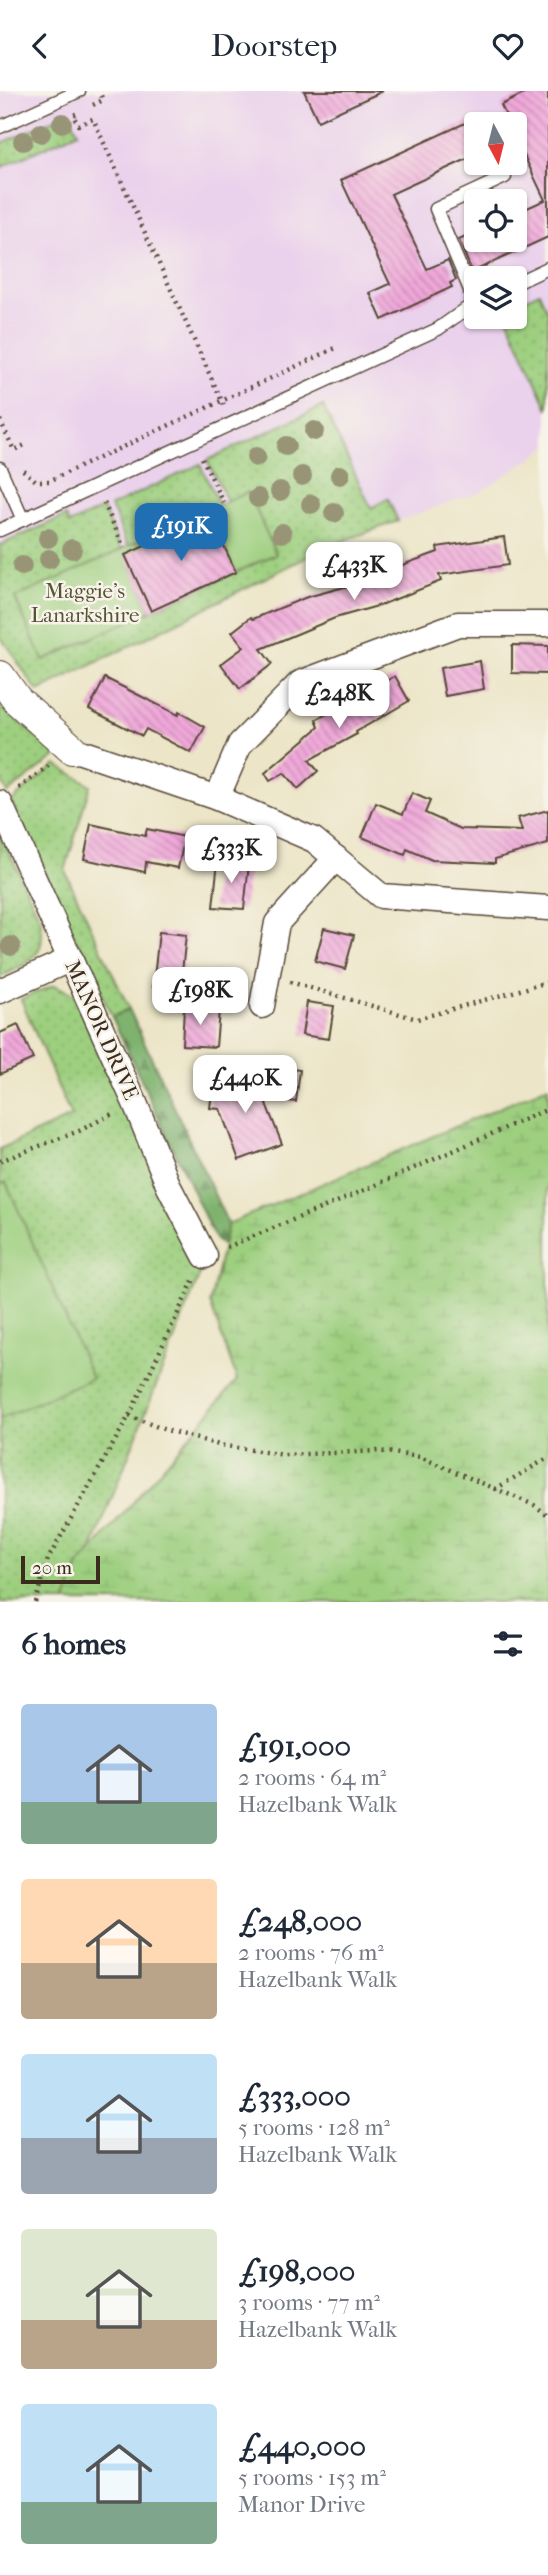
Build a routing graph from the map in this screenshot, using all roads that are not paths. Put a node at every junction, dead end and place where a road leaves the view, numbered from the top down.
1 (79, 91) edge
2 (0, 127) edge
3 (505, 177) dead end
4 (548, 268) edge
5 (464, 276) edge
6 (527, 278) edge
7 (464, 310) edge
8 (0, 468) edge
9 (23, 520) junction
10 (0, 530) edge
11 (548, 624) edge
12 (0, 676) edge
13 (72, 749) joint
14 (218, 798) junction
15 (5, 799) edge
16 (336, 858) junction
17 (548, 908) edge
18 (71, 959) junction
19 (0, 991) edge
20 (262, 1006) dead end
21 (205, 1257) road end

1 - 2 lane
3 - 5 lane
4 - 6 lane
7 - 9 lane
8 - 9 lane
9 - 10 lane
11 - 14 street
12 - 13 street
13 - 14 street
14 - 16 street
15 - 18 street, MANOR DRIVE
16 - 17 street
16 - 20 street
18 - 19 street
18 - 21 street, MANOR DRIVE

